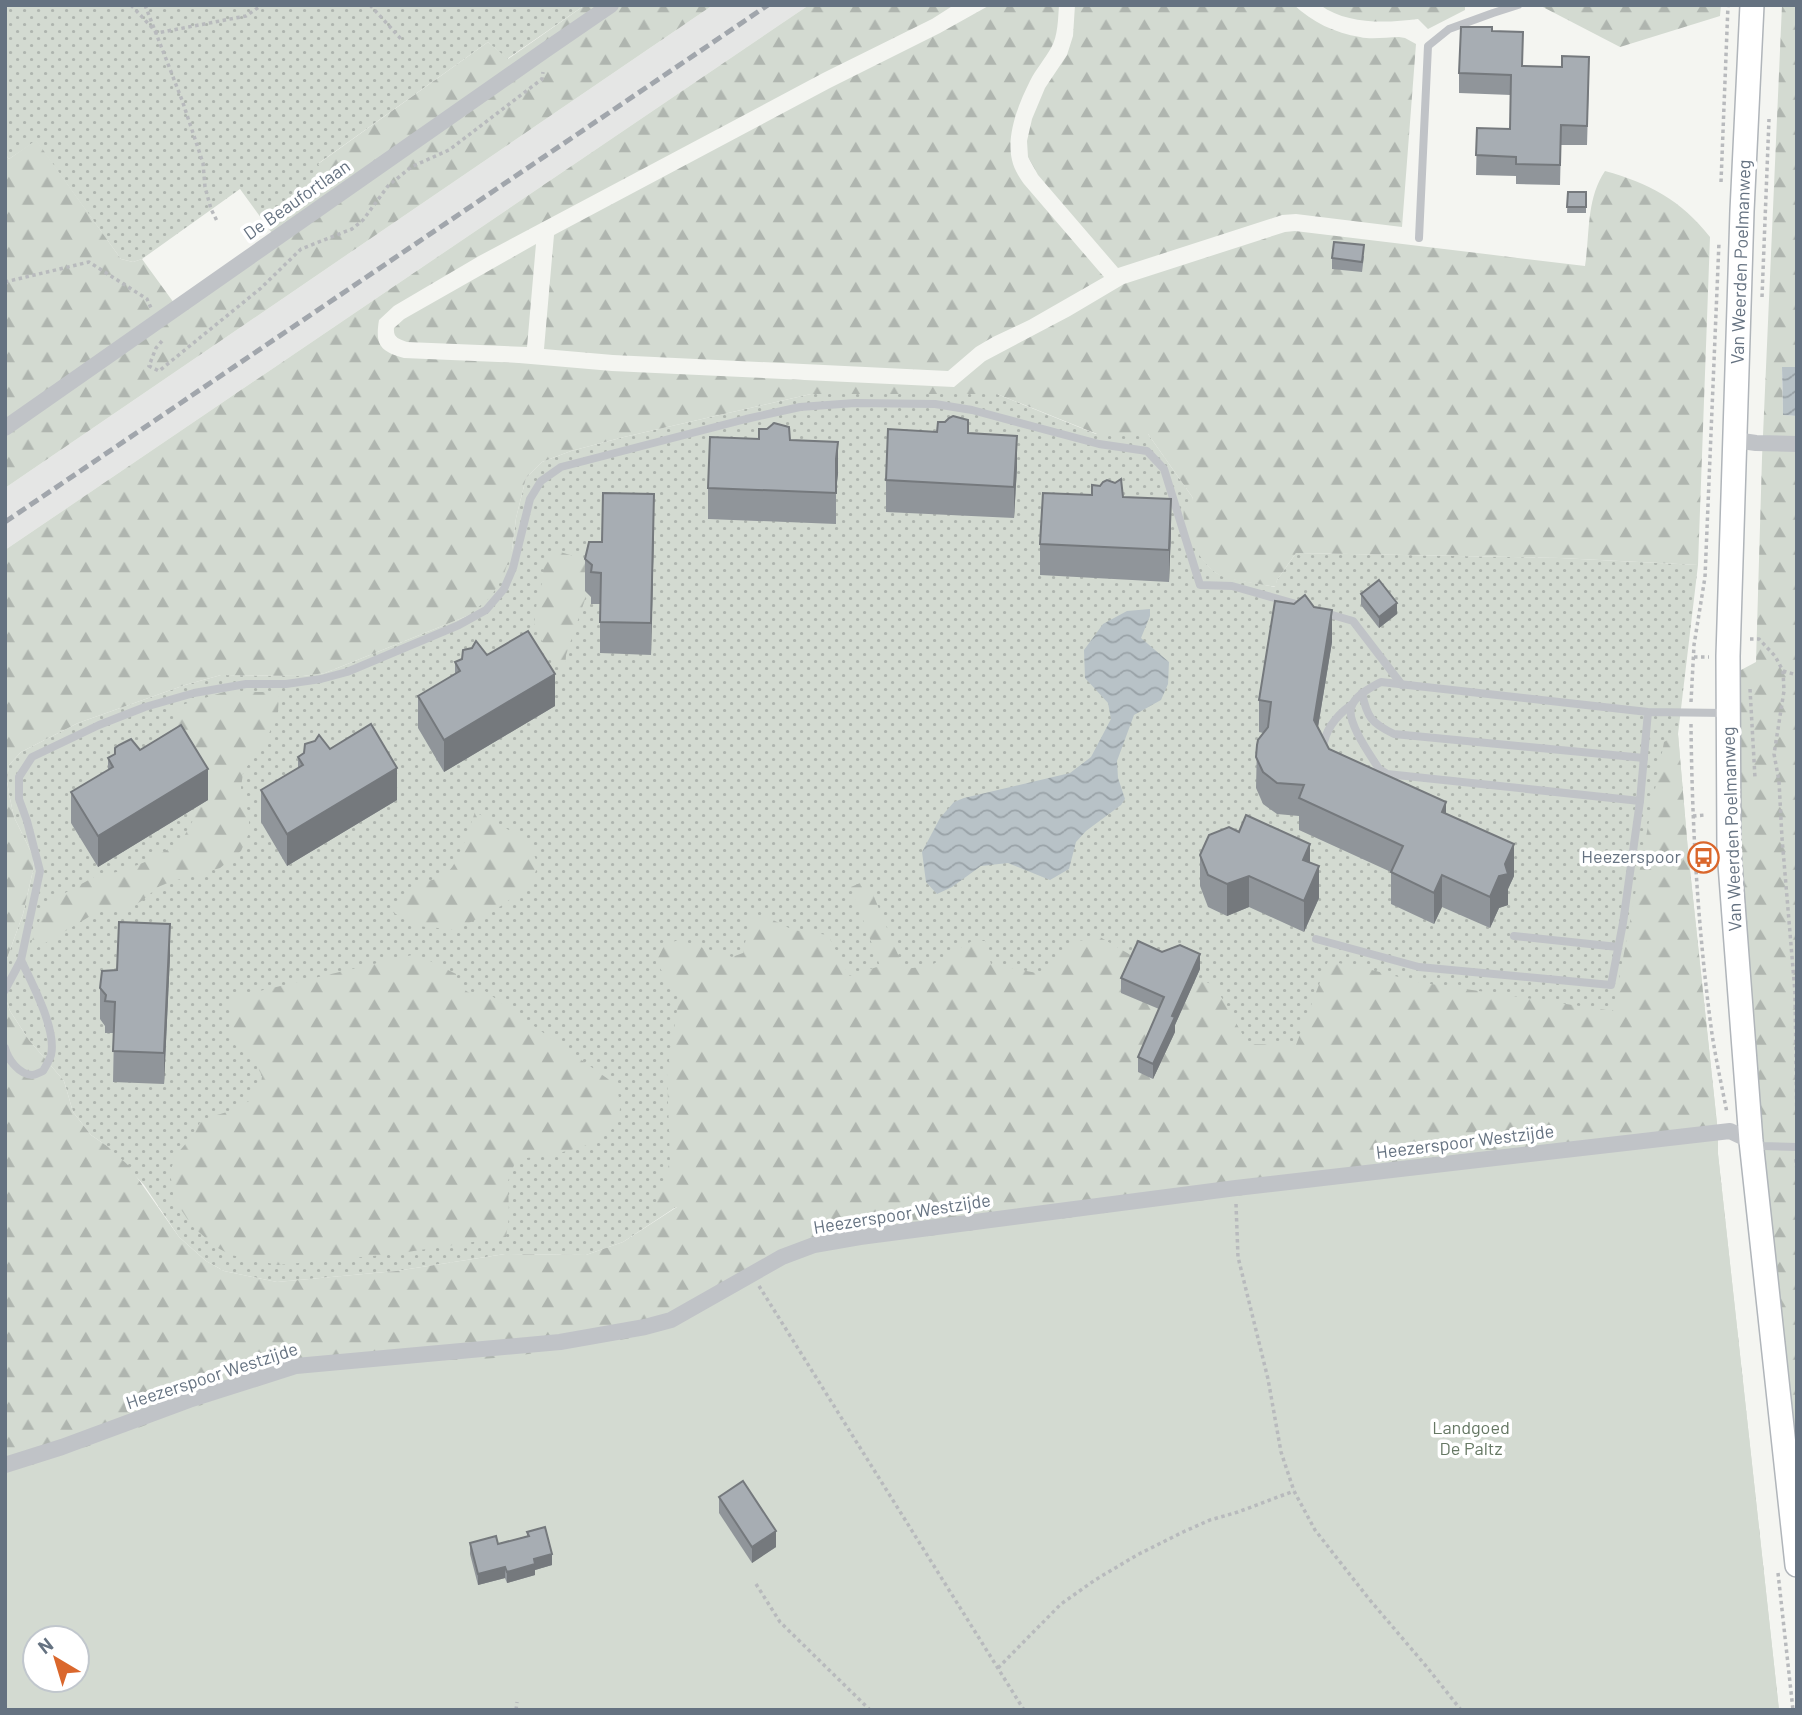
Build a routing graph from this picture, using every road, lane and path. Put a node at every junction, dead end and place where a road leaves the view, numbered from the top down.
1 (131, 5) edge
2 (145, 5) edge
3 (262, 5) edge
4 (611, 5) edge
5 (1518, 5) edge
6 (1728, 5) edge
7 (1752, 5) edge
8 (372, 6) edge
9 (1494, 9) edge
10 (157, 33) junction
11 (402, 40) dead end
12 (1769, 115) dead end
13 (1721, 192) dead end
14 (217, 221) dead end
15 (1719, 233) dead end
16 (1419, 238) dead end
17 (1761, 308) dead end
18 (5, 428) edge
19 (1735, 440) junction
20 (1797, 444) edge
21 (1750, 639) dead end
22 (1783, 671) junction
23 (1797, 675) edge
24 (1750, 677) dead end
25 (1402, 685) junction
26 (1362, 693) junction
27 (1351, 705) junction
28 (1648, 712) junction
29 (1691, 712) junction
30 (1728, 713) junction
31 (1325, 757) edge
32 (1644, 758) junction
33 (1379, 769) junction
34 (1371, 778) edge
35 (1755, 778) dead end
36 (1640, 801) junction
37 (1705, 815) dead end
38 (1693, 816) junction
39 (1695, 858) junction
40 (1706, 858) dead end
41 (1514, 936) dead end
42 (1316, 939) dead end
43 (1618, 947) junction
44 (21, 960) junction
45 (5, 990) edge
46 (5, 1048) edge
47 (1730, 1131) junction
48 (1797, 1133) edge
49 (1751, 1141) junction
50 (1797, 1147) edge
51 (1236, 1188) junction
52 (752, 1276) junction
53 (5, 1465) edge
54 (1294, 1491) junction
55 (1797, 1565) edge
56 (756, 1584) dead end
57 (998, 1668) junction
58 (517, 1702) dead end
59 (516, 1710) edge
60 (870, 1710) edge
61 (1024, 1710) edge
62 (1461, 1710) edge

1 - 10 path
2 - 10 path
3 - 10 path
4 - 18 street, De Beaufortlaan
5 - 9 lane
6 - 13 path
7 - 19 main road, Van Weerden Poelmanweg
8 - 11 path
9 - 16 lane
10 - 14 path
12 - 17 path
15 - 29 path
19 - 20 street
19 - 30 main road, Van Weerden Poelmanweg
21 - 22 path
22 - 23 path
22 - 48 path
24 - 35 path
25 - 26 lane
25 - 28 lane
25 - 44 lane
26 - 27 lane
26 - 32 lane
27 - 31 lane
27 - 33 lane
28 - 29 lane
28 - 32 lane
29 - 30 lane
29 - 38 path
30 - 49 main road, Van Weerden Poelmanweg
32 - 36 lane
33 - 34 lane
33 - 36 lane
36 - 43 lane
37 - 38 path
38 - 39 path
39 - 40 path
39 - 47 path
41 - 43 lane
42 - 43 lane
44 - 45 lane
44 - 46 lane
47 - 49 street
47 - 51 street, Heezerspoor Westzijde
49 - 50 lane
49 - 55 main road, Van Weerden Poelmanweg
51 - 52 street, Heezerspoor Westzijde
51 - 54 path
52 - 53 street, Heezerspoor Westzijde
52 - 57 path
54 - 57 path
54 - 62 path
56 - 60 path
57 - 61 path
58 - 59 path

